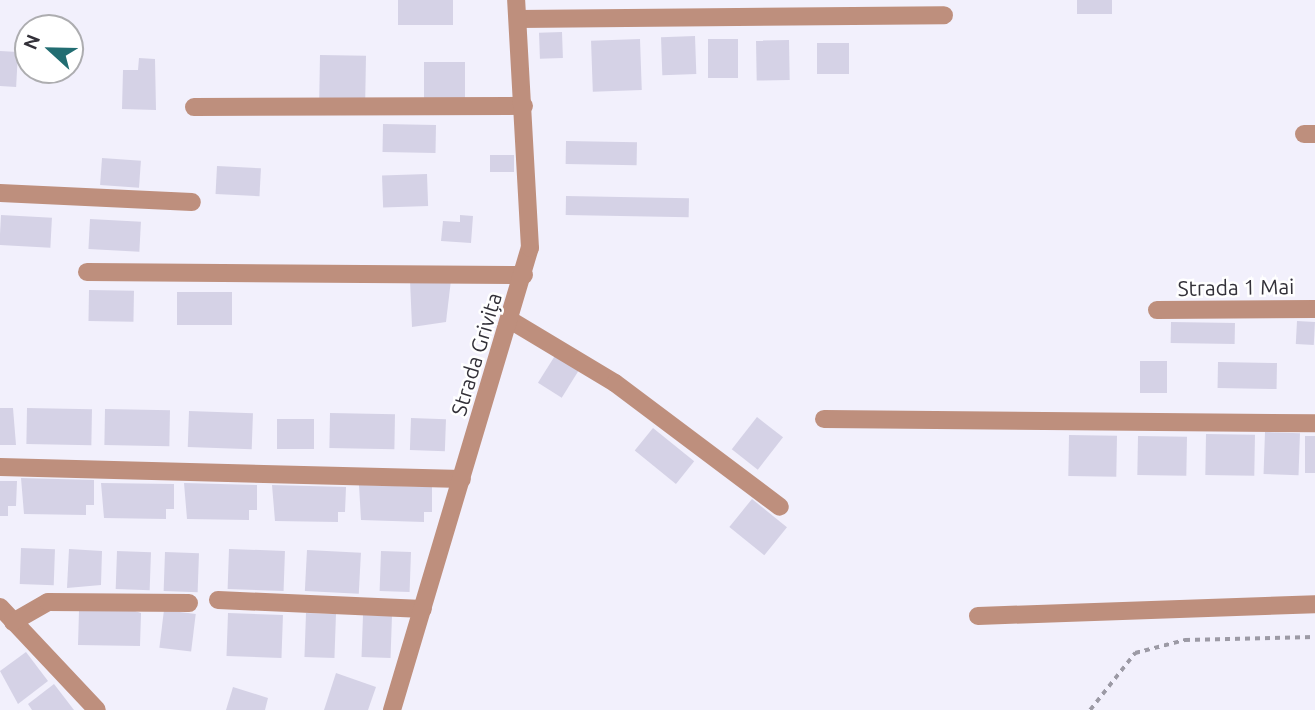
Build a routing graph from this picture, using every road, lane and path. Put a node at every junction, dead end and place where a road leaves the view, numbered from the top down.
1 (516, 0) edge
2 (944, 15) dead end
3 (517, 19) junction
4 (524, 106) junction
5 (194, 107) dead end
6 (0, 193) edge
7 (192, 202) dead end
8 (87, 272) dead end
9 (524, 275) junction
10 (1315, 309) edge
11 (1157, 310) dead end
12 (510, 320) junction
13 (824, 419) dead end
14 (1315, 423) edge
15 (0, 467) edge
16 (462, 479) junction
17 (780, 507) dead end
18 (218, 600) dead end
19 (189, 603) dead end
20 (1315, 604) edge
21 (0, 607) edge
22 (423, 609) junction
23 (978, 615) dead end
24 (13, 622) junction
25 (1315, 637) edge
26 (97, 710) edge
27 (392, 710) edge
28 (1090, 710) edge

1 - 3 street, Strada Grivița
2 - 3 street
3 - 4 street, Strada Grivița
4 - 5 street
4 - 9 street, Strada Grivița
6 - 7 street
8 - 9 street
9 - 12 street, Strada Grivița
10 - 11 street, Strada 1 Mai
12 - 16 street, Strada Grivița
12 - 17 street
13 - 14 street
15 - 16 street
16 - 22 street, Strada Grivița
18 - 22 street
19 - 24 street
20 - 23 street
21 - 24 street
22 - 27 street, Strada Grivița
24 - 26 street
25 - 28 path

